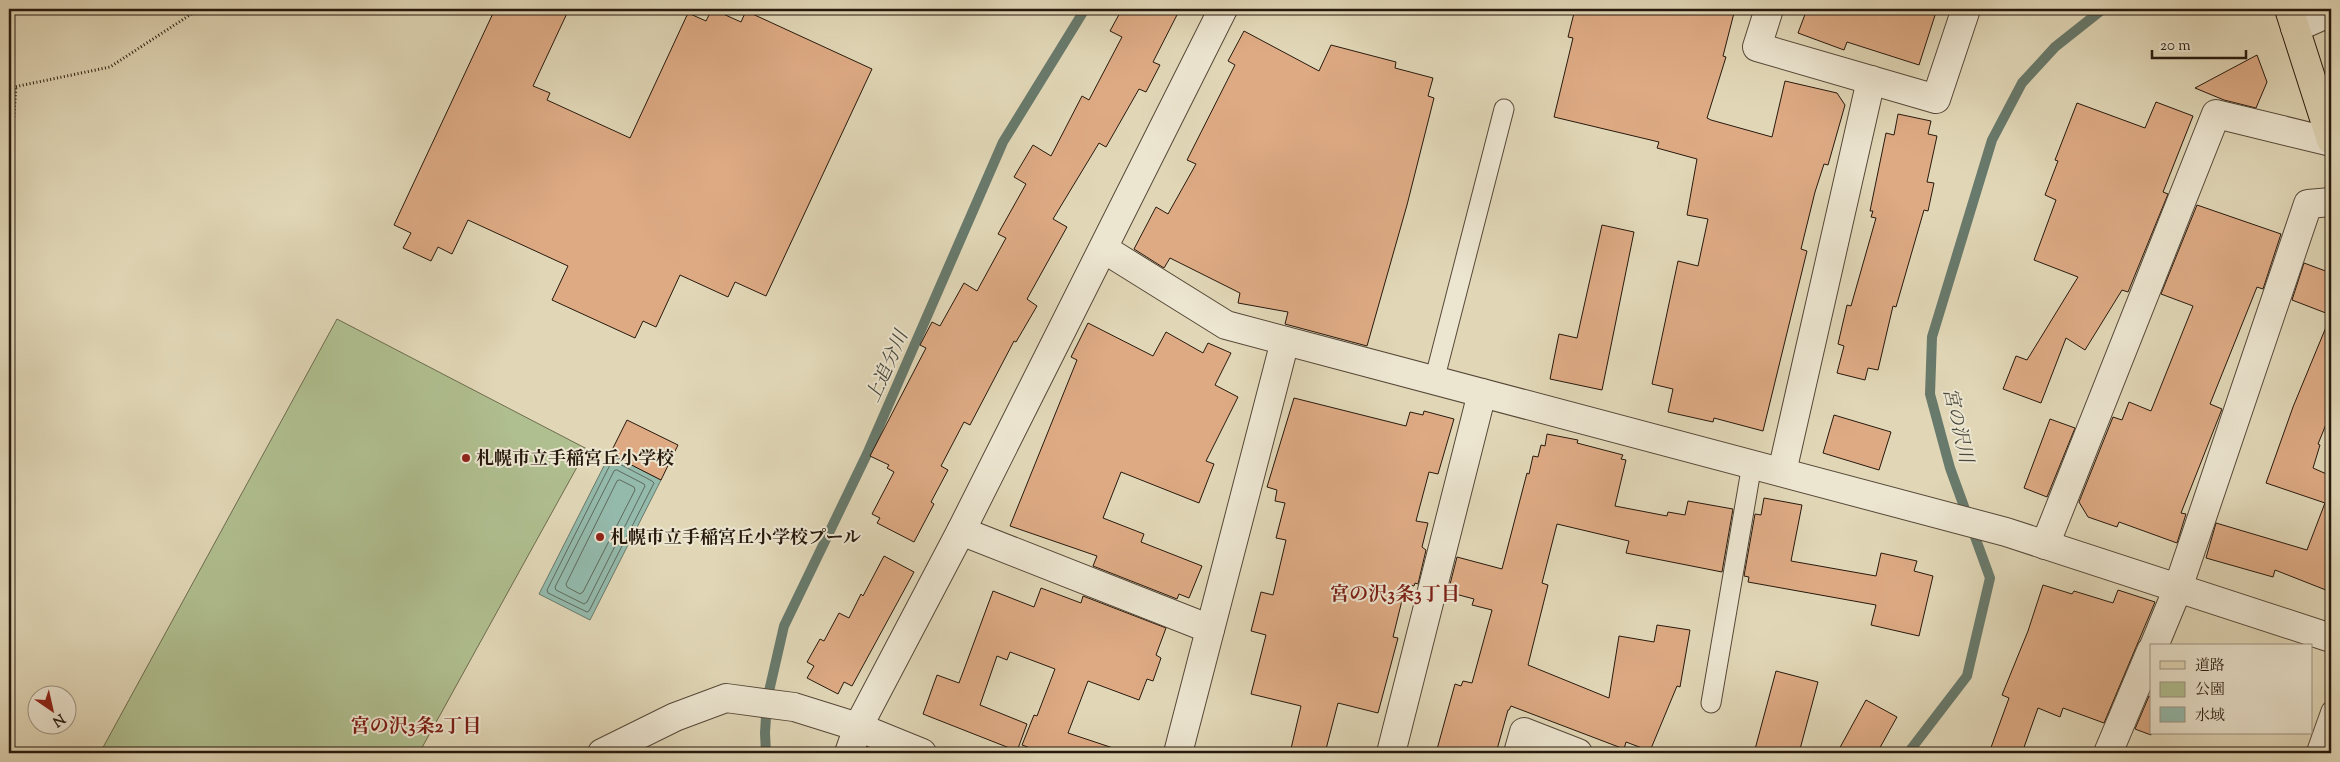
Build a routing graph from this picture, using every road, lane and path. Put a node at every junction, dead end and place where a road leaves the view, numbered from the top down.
1 (199, 9) edge
2 (1223, 9) edge
3 (1769, 9) edge
4 (1966, 9) edge
5 (2331, 12) edge
6 (2292, 18) edge
7 (1871, 80) junction
8 (16, 87) junction
9 (9, 88) edge
10 (1504, 109) dead end
11 (2331, 141) edge
12 (9, 180) edge
13 (2331, 202) edge
14 (1104, 249) junction
15 (1285, 341) junction
16 (1434, 381) junction
17 (1482, 393) junction
18 (1752, 464) junction
19 (1782, 472) junction
20 (961, 531) junction
21 (2045, 545) junction
22 (2178, 588) junction
23 (1210, 629) junction
24 (2331, 638) edge
25 (2155, 644) edge
26 (2150, 654) edge
27 (1711, 703) dead end
28 (2331, 711) edge
29 (858, 727) junction
30 (602, 753) edge
31 (849, 753) edge
32 (922, 753) edge
33 (1178, 753) edge
34 (1391, 753) edge
35 (1518, 753) edge
36 (1578, 753) edge
37 (2108, 753) edge
38 (2316, 753) edge

1 - 8 path
2 - 14 street
3 - 7 street
4 - 7 street
5 - 6 street
6 - 11 main road
7 - 19 street
8 - 9 path
8 - 12 path
10 - 16 lane
11 - 21 street
13 - 22 street
14 - 15 street
14 - 20 street
15 - 16 street
15 - 23 street
16 - 17 street
17 - 18 street
17 - 34 street
18 - 19 street
18 - 27 lane
19 - 21 street
20 - 23 street
20 - 29 street
21 - 22 street
22 - 24 street
22 - 25 street
23 - 33 street
26 - 37 street
28 - 38 lane
29 - 30 street
29 - 31 street
29 - 32 street
35 - 36 street

